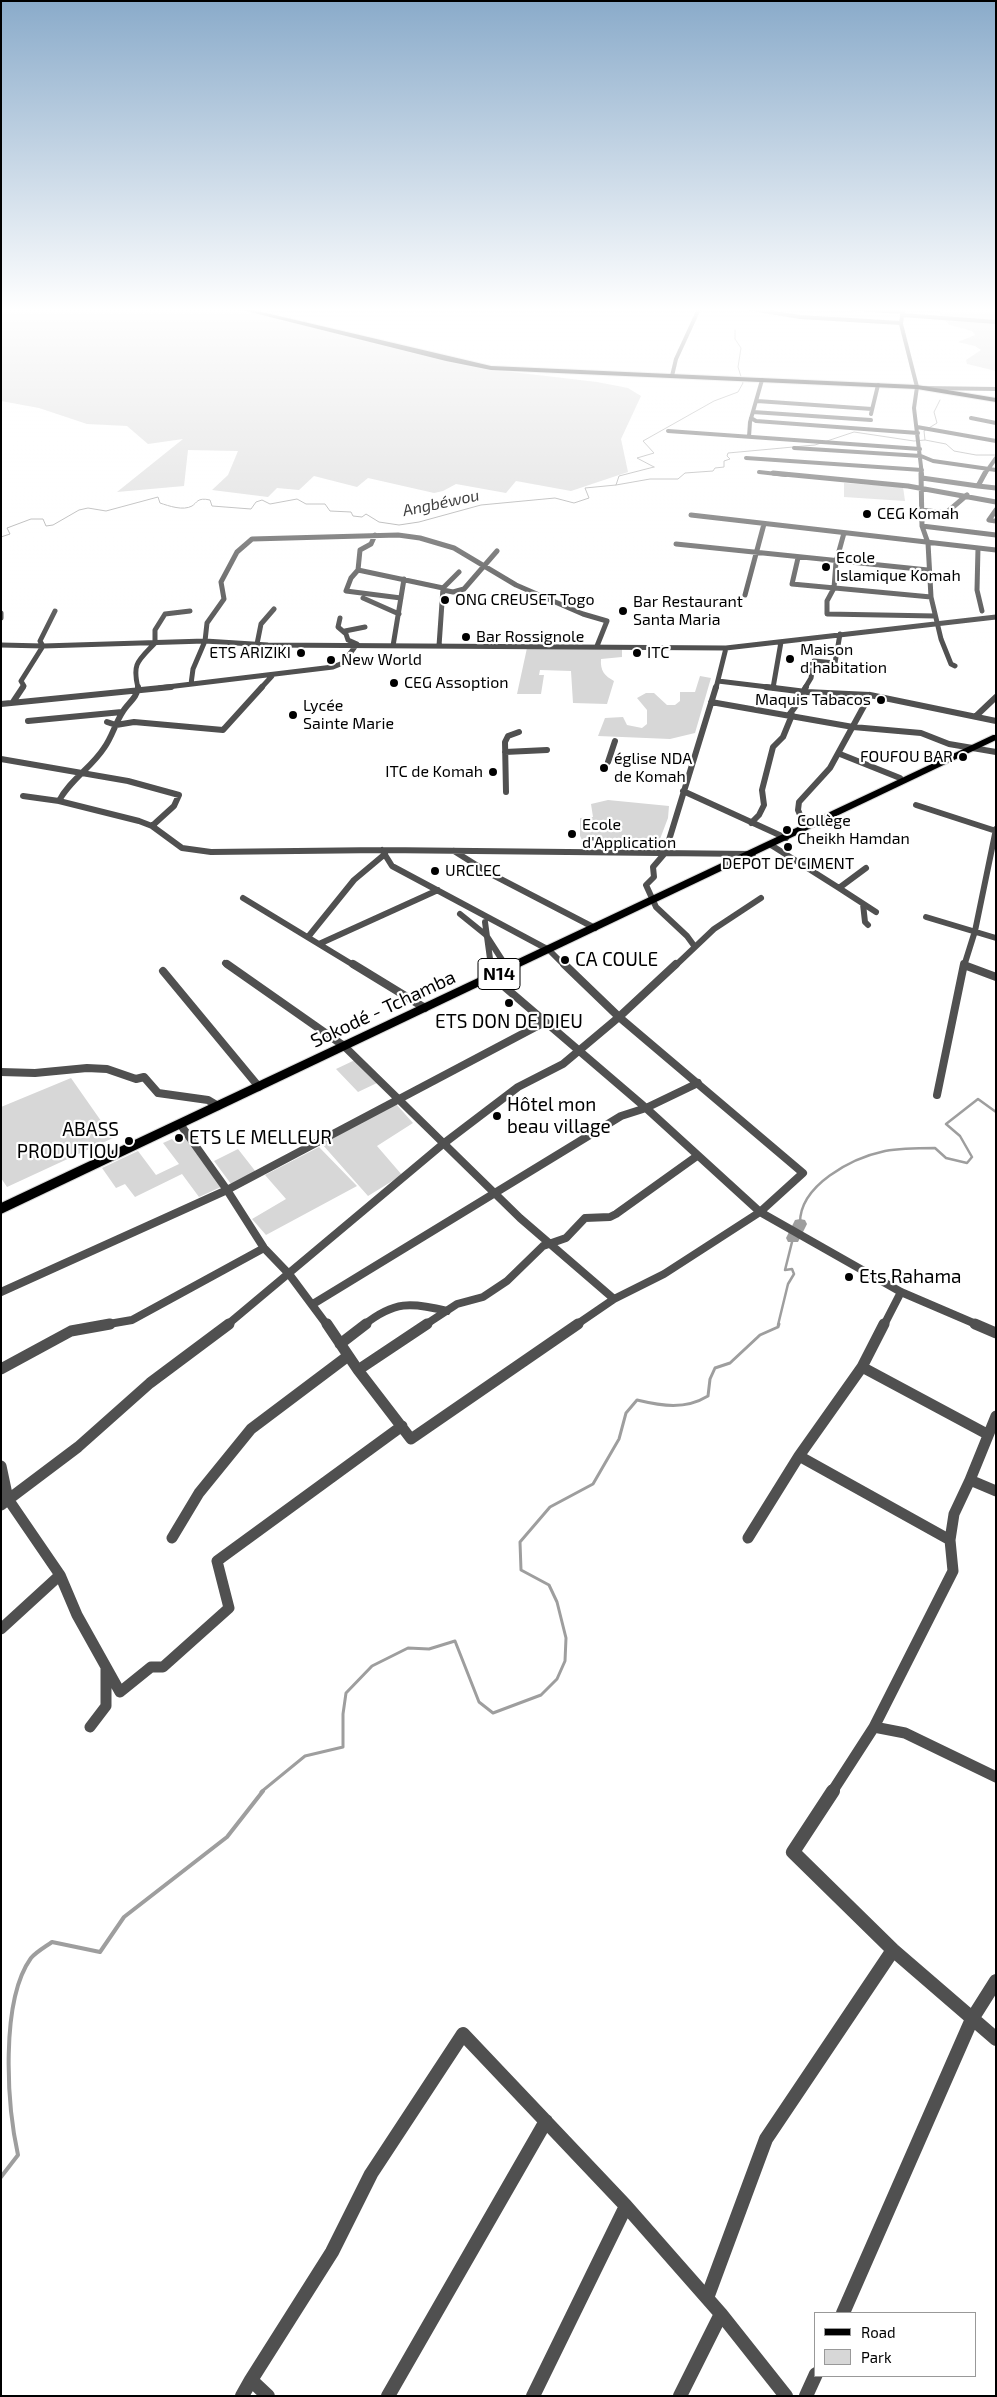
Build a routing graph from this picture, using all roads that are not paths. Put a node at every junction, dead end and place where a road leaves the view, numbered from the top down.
1 (750, 420) edge
2 (871, 420) edge
3 (755, 421) edge
4 (916, 421) edge
5 (917, 427) junction
6 (870, 429) junction
7 (668, 431) dead end
8 (918, 433) junction
9 (749, 437) junction
10 (996, 441) edge
11 (794, 448) dead end
12 (920, 449) junction
13 (921, 456) junction
14 (746, 458) dead end
15 (996, 458) edge
16 (987, 469) junction
17 (922, 470) junction
18 (996, 470) edge
19 (758, 472) dead end
20 (922, 478) junction
21 (978, 486) junction
22 (920, 487) junction
23 (996, 488) edge
24 (967, 495) junction
25 (996, 502) edge
26 (920, 510) junction
27 (996, 510) edge
28 (691, 515) dead end
29 (996, 521) edge
30 (764, 524) junction
31 (922, 526) junction
32 (844, 533) junction
33 (375, 535) junction
34 (996, 536) edge
35 (928, 543) junction
36 (676, 544) dead end
37 (978, 548) junction
38 (996, 550) edge
39 (497, 551) dead end
40 (757, 553) junction
41 (798, 558) junction
42 (836, 562) junction
43 (485, 567) junction
44 (358, 570) junction
45 (928, 570) junction
46 (459, 572) dead end
47 (404, 579) junction
48 (834, 588) junction
49 (443, 589) junction
50 (745, 595) dead end
51 (931, 597) junction
52 (363, 598) dead end
53 (401, 598) junction
54 (274, 609) dead end
55 (55, 611) dead end
56 (190, 611) dead end
57 (982, 611) dead end
58 (1, 613) edge
59 (399, 614) junction
60 (935, 616) junction
61 (996, 617) edge
62 (1, 618) edge
63 (340, 618) dead end
64 (937, 623) junction
65 (365, 627) dead end
66 (345, 633) junction
67 (840, 634) junction
68 (205, 641) junction
69 (221, 642) junction
70 (781, 642) junction
71 (155, 643) junction
72 (257, 644) junction
73 (357, 644) junction
74 (1, 645) edge
75 (43, 646) junction
76 (392, 646) junction
77 (439, 646) junction
78 (597, 646) junction
79 (726, 648) junction
80 (199, 655) junction
81 (956, 666) dead end
82 (272, 676) junction
83 (718, 681) junction
84 (191, 684) junction
85 (773, 688) junction
86 (138, 689) junction
87 (805, 692) junction
88 (870, 695) junction
89 (996, 697) edge
90 (13, 702) junction
91 (711, 702) junction
92 (1, 704) edge
93 (122, 712) junction
94 (790, 715) junction
95 (976, 716) junction
96 (28, 721) dead end
97 (107, 722) dead end
98 (996, 722) edge
99 (116, 724) junction
100 (853, 727) junction
101 (519, 732) dead end
102 (996, 737) edge
103 (615, 741) dead end
104 (974, 747) junction
105 (547, 750) dead end
106 (505, 752) junction
107 (996, 752) edge
108 (840, 754) junction
109 (1, 759) edge
110 (608, 762) dead end
111 (84, 773) junction
112 (900, 778) dead end
113 (683, 791) junction
114 (506, 792) dead end
115 (23, 796) dead end
116 (59, 801) junction
117 (916, 805) dead end
118 (751, 823) junction
119 (814, 824) junction
120 (152, 826) junction
121 (996, 830) edge
122 (786, 838) junction
123 (771, 845) junction
124 (454, 851) junction
125 (384, 852) junction
126 (665, 852) junction
127 (753, 854) junction
128 (992, 866) edge
129 (866, 868) dead end
130 (839, 888) junction
131 (438, 890) junction
132 (243, 898) dead end
133 (761, 898) dead end
134 (652, 901) junction
135 (863, 904) junction
136 (876, 912) dead end
137 (460, 914) dead end
138 (926, 917) dead end
139 (493, 920) junction
140 (485, 922) junction
141 (474, 923) junction
142 (868, 925) dead end
143 (594, 928) junction
144 (975, 931) junction
145 (486, 935) junction
146 (308, 937) junction
147 (996, 938) edge
148 (319, 944) junction
149 (695, 947) junction
150 (549, 950) junction
151 (225, 962) dead end
152 (964, 965) junction
153 (508, 969) junction
154 (163, 971) dead end
155 (493, 977) junction
156 (996, 977) edge
157 (425, 1008) junction
158 (618, 1017) junction
159 (545, 1022) junction
160 (344, 1046) junction
161 (578, 1050) junction
162 (1, 1072) edge
163 (698, 1083) junction
164 (259, 1087) junction
165 (937, 1096) dead end
166 (398, 1098) junction
167 (218, 1106) junction
168 (646, 1108) junction
169 (180, 1124) junction
170 (442, 1144) junction
171 (697, 1156) junction
172 (227, 1190) junction
173 (496, 1193) junction
174 (1, 1209) edge
175 (760, 1212) junction
176 (549, 1243) junction
177 (264, 1248) junction
178 (289, 1274) junction
179 (1, 1292) edge
180 (901, 1292) junction
181 (614, 1299) junction
182 (313, 1304) junction
183 (447, 1311) junction
184 (996, 1333) edge
185 (340, 1344) junction
186 (348, 1356) junction
187 (862, 1367) junction
188 (1, 1369) edge
189 (358, 1370) junction
190 (996, 1416) edge
191 (402, 1426) junction
192 (988, 1434) junction
193 (799, 1456) junction
194 (1, 1466) edge
195 (970, 1480) junction
196 (996, 1492) edge
197 (5, 1502) edge
198 (172, 1538) dead end
199 (748, 1538) dead end
200 (950, 1540) junction
201 (60, 1575) junction
202 (1, 1629) edge
203 (106, 1667) junction
204 (874, 1726) junction
205 (90, 1727) dead end
206 (996, 1777) edge
207 (893, 1950) junction
208 (996, 1981) edge
209 (972, 2019) junction
210 (996, 2040) edge
211 (546, 2121) junction
212 (626, 2206) junction
213 (707, 2298) junction
214 (842, 2312) edge
215 (720, 2314) junction
216 (815, 2377) edge
217 (251, 2380) junction
218 (242, 2396) edge
219 (268, 2396) edge
220 (388, 2396) edge
221 (533, 2396) edge
222 (680, 2396) edge
223 (786, 2396) edge
224 (806, 2396) edge

1 - 9 street
2 - 6 street
3 - 6 street
4 - 5 street
5 - 8 street
5 - 10 street
6 - 8 street
7 - 9 street
8 - 12 street
9 - 12 street
11 - 13 street
12 - 13 street
13 - 16 street
13 - 17 street
14 - 17 street
15 - 16 street
16 - 18 street
16 - 21 street
17 - 20 street
19 - 22 street
20 - 21 street
20 - 22 street
21 - 23 street
22 - 24 street
22 - 26 street
24 - 25 street
24 - 26 street
26 - 31 street
27 - 29 street
28 - 30 street
30 - 32 street
30 - 40 street
31 - 34 street
31 - 35 street
32 - 35 street
32 - 42 street
33 - 43 street
33 - 44 street
33 - 68 street
35 - 37 street
35 - 45 street
36 - 40 street
37 - 38 street
37 - 57 street
39 - 43 street
40 - 41 street
40 - 50 street
41 - 42 street
41 - 48 street
42 - 45 street
42 - 48 street
43 - 49 street
43 - 78 street
44 - 47 street
44 - 53 street
45 - 51 street
46 - 49 street
47 - 49 street
47 - 53 street
48 - 51 street
48 - 60 street
49 - 77 street
51 - 60 street
52 - 59 street
53 - 59 street
54 - 72 street
55 - 75 street
56 - 71 street
58 - 62 street
59 - 76 street
60 - 64 street
61 - 64 street
63 - 66 street
64 - 67 street
64 - 81 street
65 - 66 street
66 - 73 street
67 - 70 street
67 - 87 street
68 - 69 street
68 - 71 street
68 - 80 street
69 - 72 street
69 - 80 street
70 - 79 street
70 - 85 street
71 - 75 street
71 - 86 street
72 - 73 street
73 - 76 street
73 - 82 street
74 - 75 street
75 - 90 street
76 - 77 street
77 - 78 street
78 - 79 street
79 - 83 street
80 - 84 street
82 - 84 street
82 - 99 street
83 - 85 street
83 - 91 street
84 - 86 street
85 - 87 street
86 - 90 street
86 - 93 street
87 - 88 street
87 - 94 street
88 - 95 street
88 - 100 street
89 - 95 street
90 - 92 street
91 - 94 street
91 - 113 street
93 - 96 street
93 - 99 street
94 - 100 street
94 - 118 street
95 - 98 street
97 - 99 street
99 - 111 street
100 - 104 street
100 - 108 street
101 - 106 street
102 - 104 main road, Sokodé - Tchamba / N14
103 - 110 street
104 - 107 street
104 - 119 main road, Sokodé - Tchamba / N14
105 - 106 street
106 - 114 street
108 - 112 street
108 - 119 street
109 - 111 street
111 - 116 street
111 - 120 street
113 - 118 street
113 - 126 street
115 - 116 street
116 - 120 street
117 - 121 street
118 - 122 street
119 - 122 main road, Sokodé - Tchamba / N14
120 - 125 street
121 - 128 street
122 - 123 main road, Sokodé - Tchamba / N14
123 - 127 main road, Sokodé - Tchamba / N14
123 - 130 street
124 - 125 street
124 - 126 street
124 - 143 street
125 - 131 street
125 - 146 street
126 - 127 street
126 - 134 street
127 - 134 main road, Sokodé - Tchamba / N14
128 - 144 street
129 - 130 street
130 - 135 street
131 - 139 street
131 - 148 street
132 - 146 street
133 - 149 street
134 - 143 main road, Sokodé - Tchamba / N14
134 - 149 street
135 - 136 street
135 - 142 street
137 - 141 street
138 - 144 street
139 - 140 street
139 - 150 street
140 - 141 street
140 - 145 street
141 - 145 street
143 - 150 main road, Sokodé - Tchamba / N14
144 - 147 street
144 - 152 street
145 - 153 street
145 - 155 street
146 - 148 street
148 - 157 street
149 - 158 street
150 - 153 main road, Sokodé - Tchamba / N14
150 - 158 street
151 - 160 street
152 - 156 street
152 - 165 street
153 - 155 main road, Sokodé - Tchamba / N14
154 - 164 street
155 - 157 main road, Sokodé - Tchamba / N14
155 - 159 street
157 - 160 main road, Sokodé - Tchamba / N14
158 - 161 street
158 - 163 street
159 - 161 street
159 - 166 street
160 - 164 main road, Sokodé - Tchamba / N14
160 - 166 street
161 - 168 street
161 - 170 street
162 - 167 street
163 - 168 street
163 - 175 street
164 - 167 main road, Sokodé - Tchamba / N14
166 - 170 street
166 - 172 street
167 - 169 main road, Sokodé - Tchamba / N14
168 - 171 street
168 - 173 street
169 - 172 street
169 - 174 main road, Sokodé - Tchamba / N14
170 - 173 street
170 - 178 street
171 - 175 street
171 - 176 street
172 - 177 street
172 - 179 street
173 - 176 street
173 - 182 street
175 - 180 street
175 - 181 street
176 - 181 street
176 - 183 street
177 - 178 street
177 - 188 street
178 - 182 street
178 - 197 street
180 - 184 street
180 - 187 street
181 - 191 street
182 - 185 street
183 - 185 street
183 - 189 street
185 - 186 street
186 - 189 street
186 - 198 street
187 - 192 street
187 - 193 street
189 - 191 street
190 - 192 street
191 - 203 street
192 - 195 street
193 - 199 street
193 - 200 street
194 - 197 street
195 - 196 street
195 - 200 street
197 - 201 street
200 - 204 street
201 - 202 street
201 - 203 street
203 - 205 street
204 - 206 street
204 - 207 street
207 - 209 street
207 - 213 street
208 - 209 street
209 - 210 street
209 - 214 street
211 - 212 street
211 - 217 street
211 - 220 street
212 - 213 street
212 - 221 street
213 - 215 street
215 - 222 street
215 - 223 street
216 - 224 street
217 - 218 street
217 - 219 street

